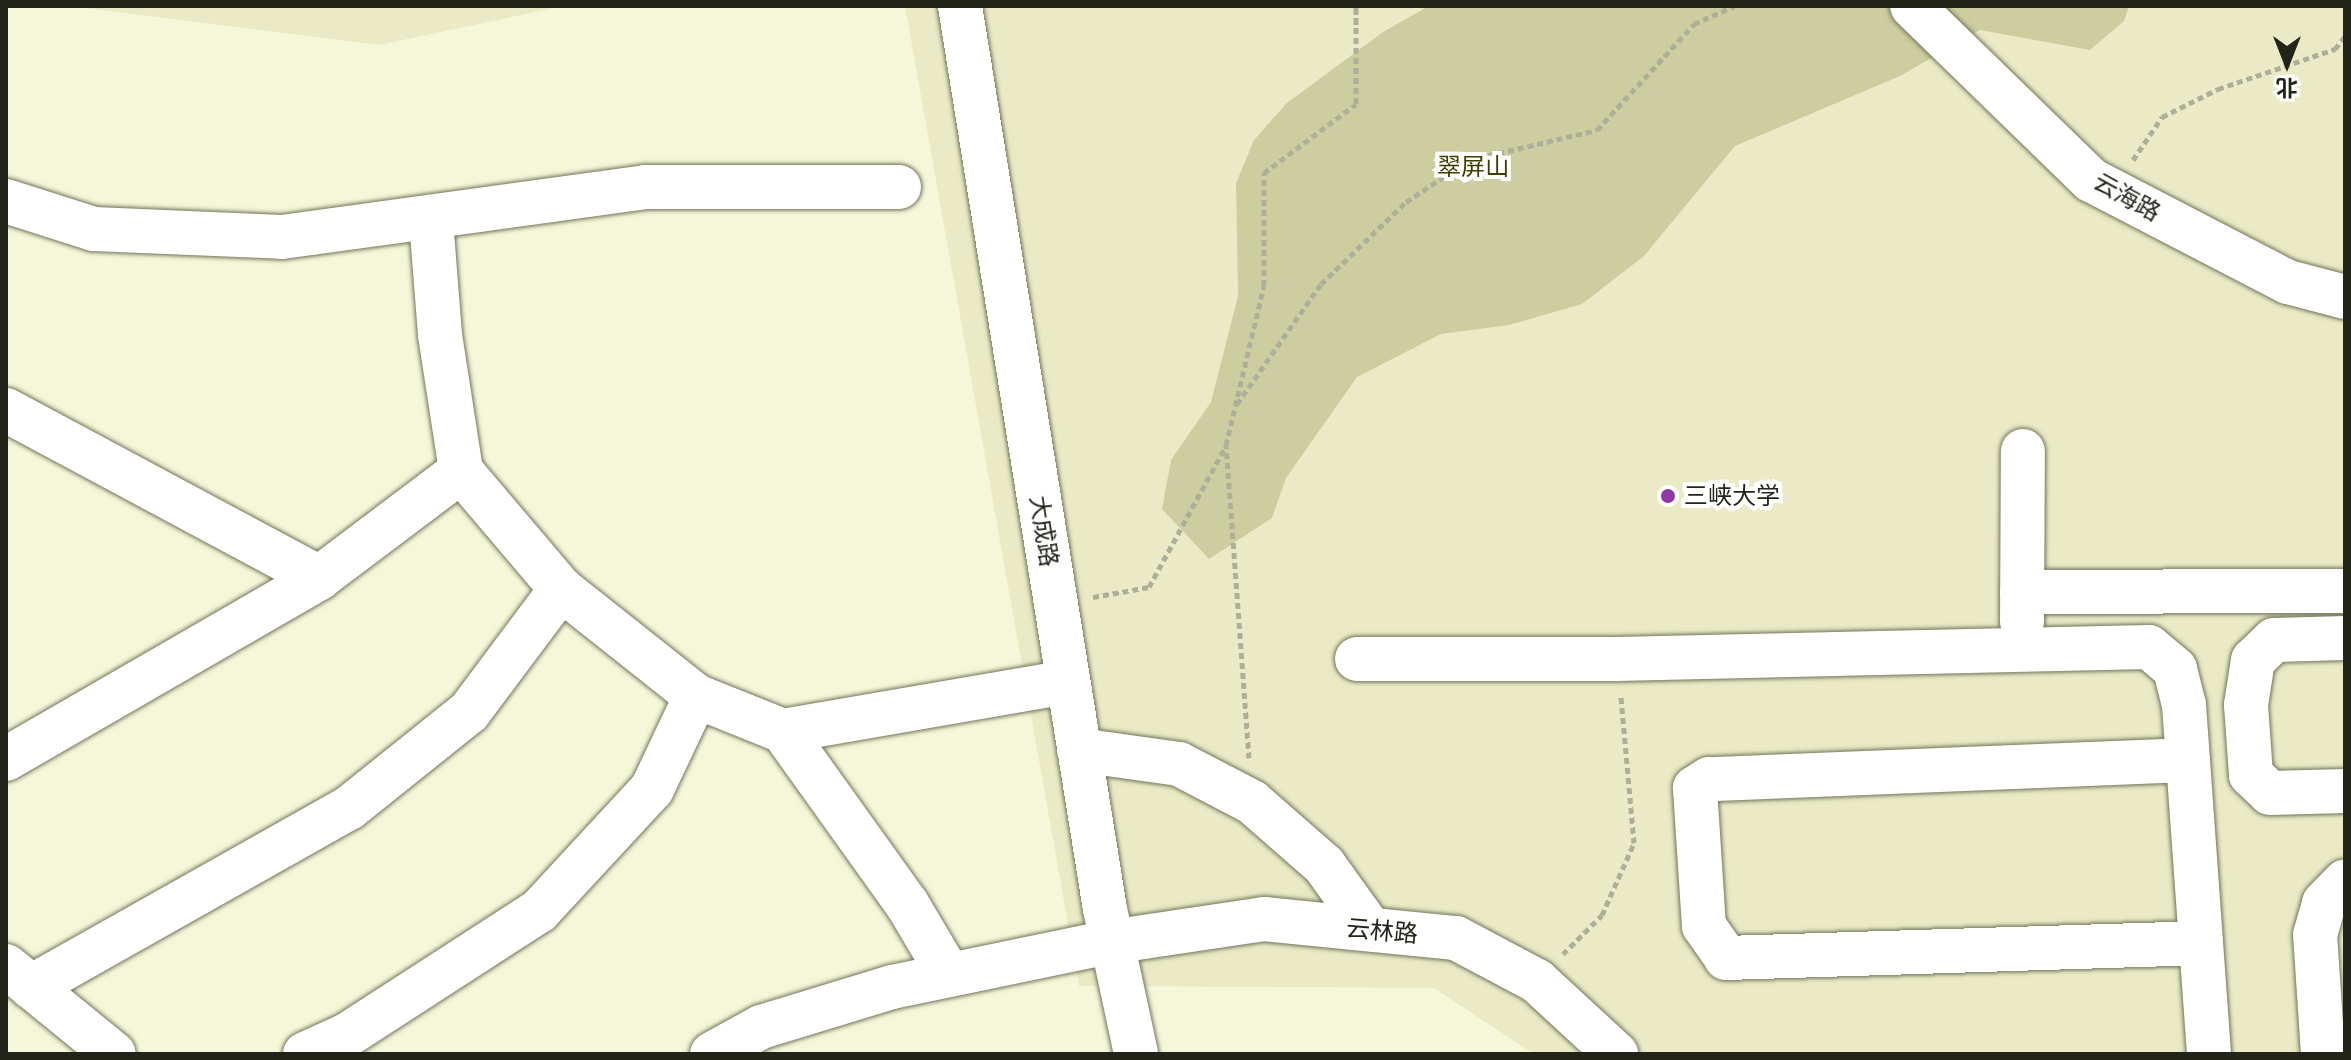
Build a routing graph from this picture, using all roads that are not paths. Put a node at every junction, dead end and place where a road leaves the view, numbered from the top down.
1 (960, 6) edge
2 (1912, 6) edge
3 (899, 187) dead end
4 (6, 201) edge
5 (431, 220) junction
6 (2345, 297) edge
7 (6, 410) edge
8 (2023, 451) dead end
9 (461, 471) junction
10 (319, 578) junction
11 (561, 589) junction
12 (2345, 591) edge
13 (2022, 592) junction
14 (2345, 638) edge
15 (2022, 648) junction
16 (1357, 659) dead end
17 (1068, 682) junction
18 (696, 696) junction
19 (2184, 705) junction
20 (2246, 705) junction
21 (783, 731) junction
22 (1079, 750) junction
23 (6, 759) edge
24 (2188, 760) junction
25 (2345, 791) edge
26 (2345, 881) edge
27 (1370, 929) junction
28 (1110, 942) junction
29 (2201, 943) junction
30 (949, 975) junction
31 (18, 976) edge
32 (2332, 992) edge
33 (114, 1054) edge
34 (305, 1054) edge
35 (712, 1054) edge
36 (1136, 1054) edge
37 (1616, 1054) edge
38 (2209, 1054) edge
39 (2323, 1054) edge

1 - 17 street, 大成路
2 - 6 street, 云海路
3 - 5 street
4 - 5 street
5 - 9 street
7 - 10 street
8 - 13 street
9 - 10 street
9 - 11 street
10 - 23 street
11 - 18 street
11 - 31 street
12 - 13 street
13 - 15 street
14 - 20 street
15 - 16 street
15 - 19 street
17 - 21 street
17 - 22 street, 大成路
18 - 21 street
18 - 34 street
19 - 20 street
19 - 24 street
20 - 25 street
21 - 30 street
22 - 27 street
22 - 28 street, 大成路
24 - 29 street
24 - 29 street
26 - 32 street
27 - 28 street, 云林路
27 - 37 street, 云林路
28 - 30 street, 云林路
28 - 36 street, 大成路
29 - 38 street
30 - 35 street, 云林路
31 - 33 street
32 - 39 street

